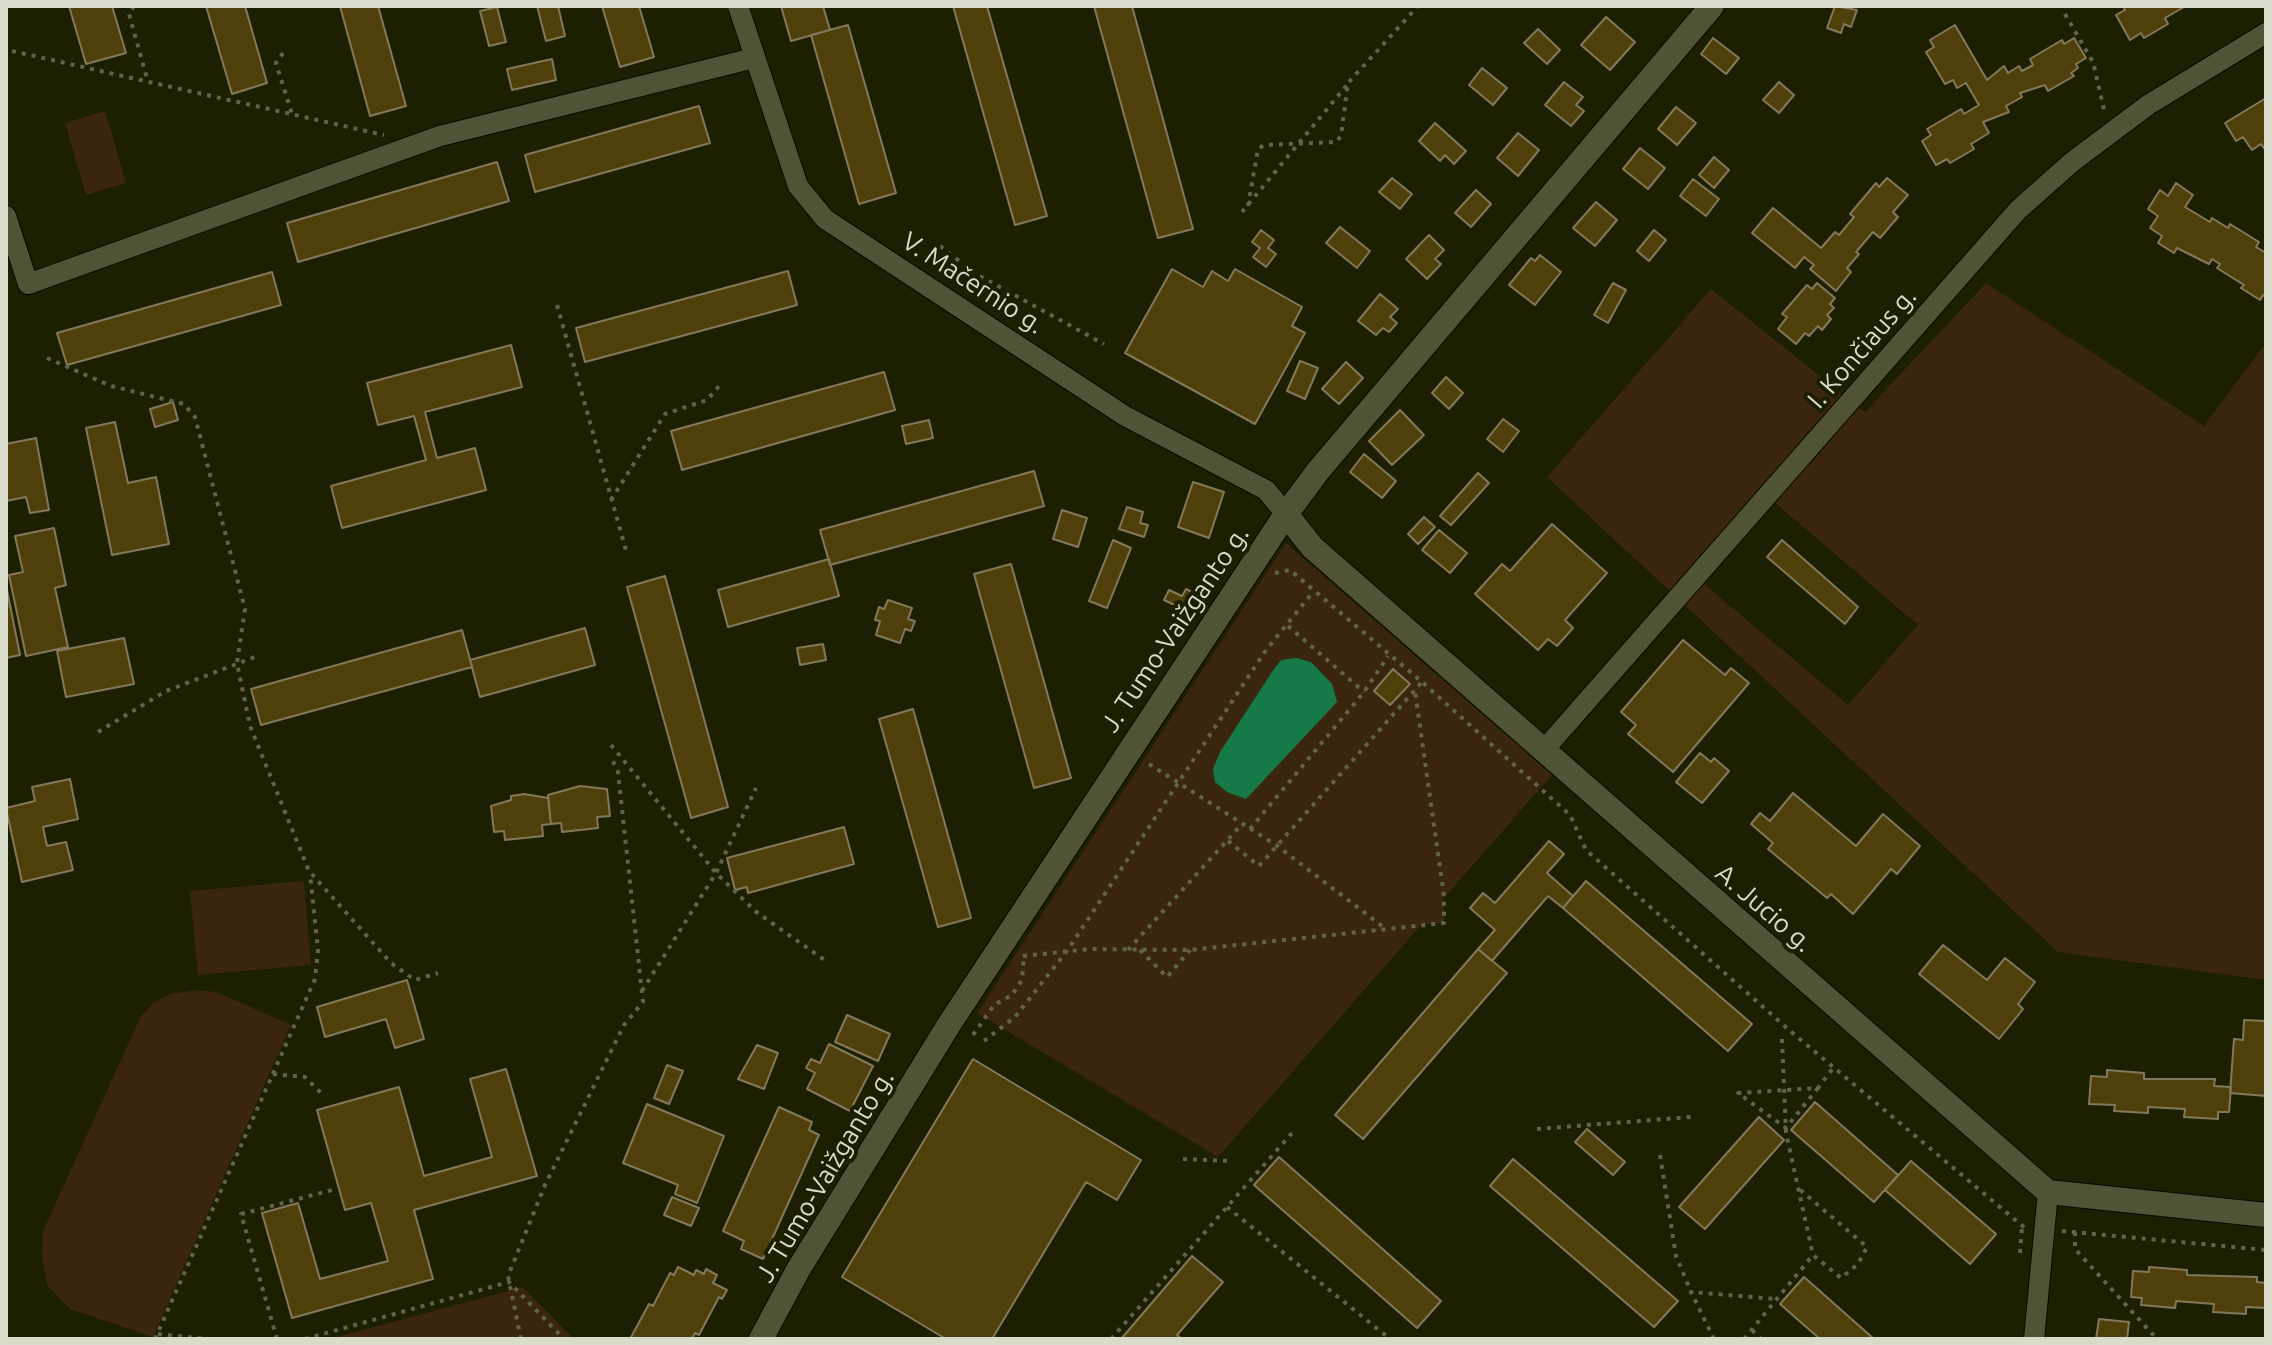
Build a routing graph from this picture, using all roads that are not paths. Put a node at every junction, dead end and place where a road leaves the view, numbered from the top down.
1 (738, 6) edge
2 (1712, 6) edge
3 (2266, 33) edge
4 (754, 58) junction
5 (6, 216) edge
6 (1286, 514) junction
7 (1543, 751) junction
8 (2048, 1192) junction
9 (2266, 1215) edge
10 (761, 1339) edge
11 (2034, 1339) edge

1 - 4 street, V. Mačernio g.
2 - 6 main road, J. Tumo-Vaižganto g.
3 - 7 street, I. Končiaus g.
4 - 5 street
4 - 6 street, V. Mačernio g.
6 - 7 main road, A. Jucio g.
6 - 10 main road, J. Tumo-Vaižganto g.
7 - 8 main road, A. Jucio g.
8 - 9 main road
8 - 11 street

